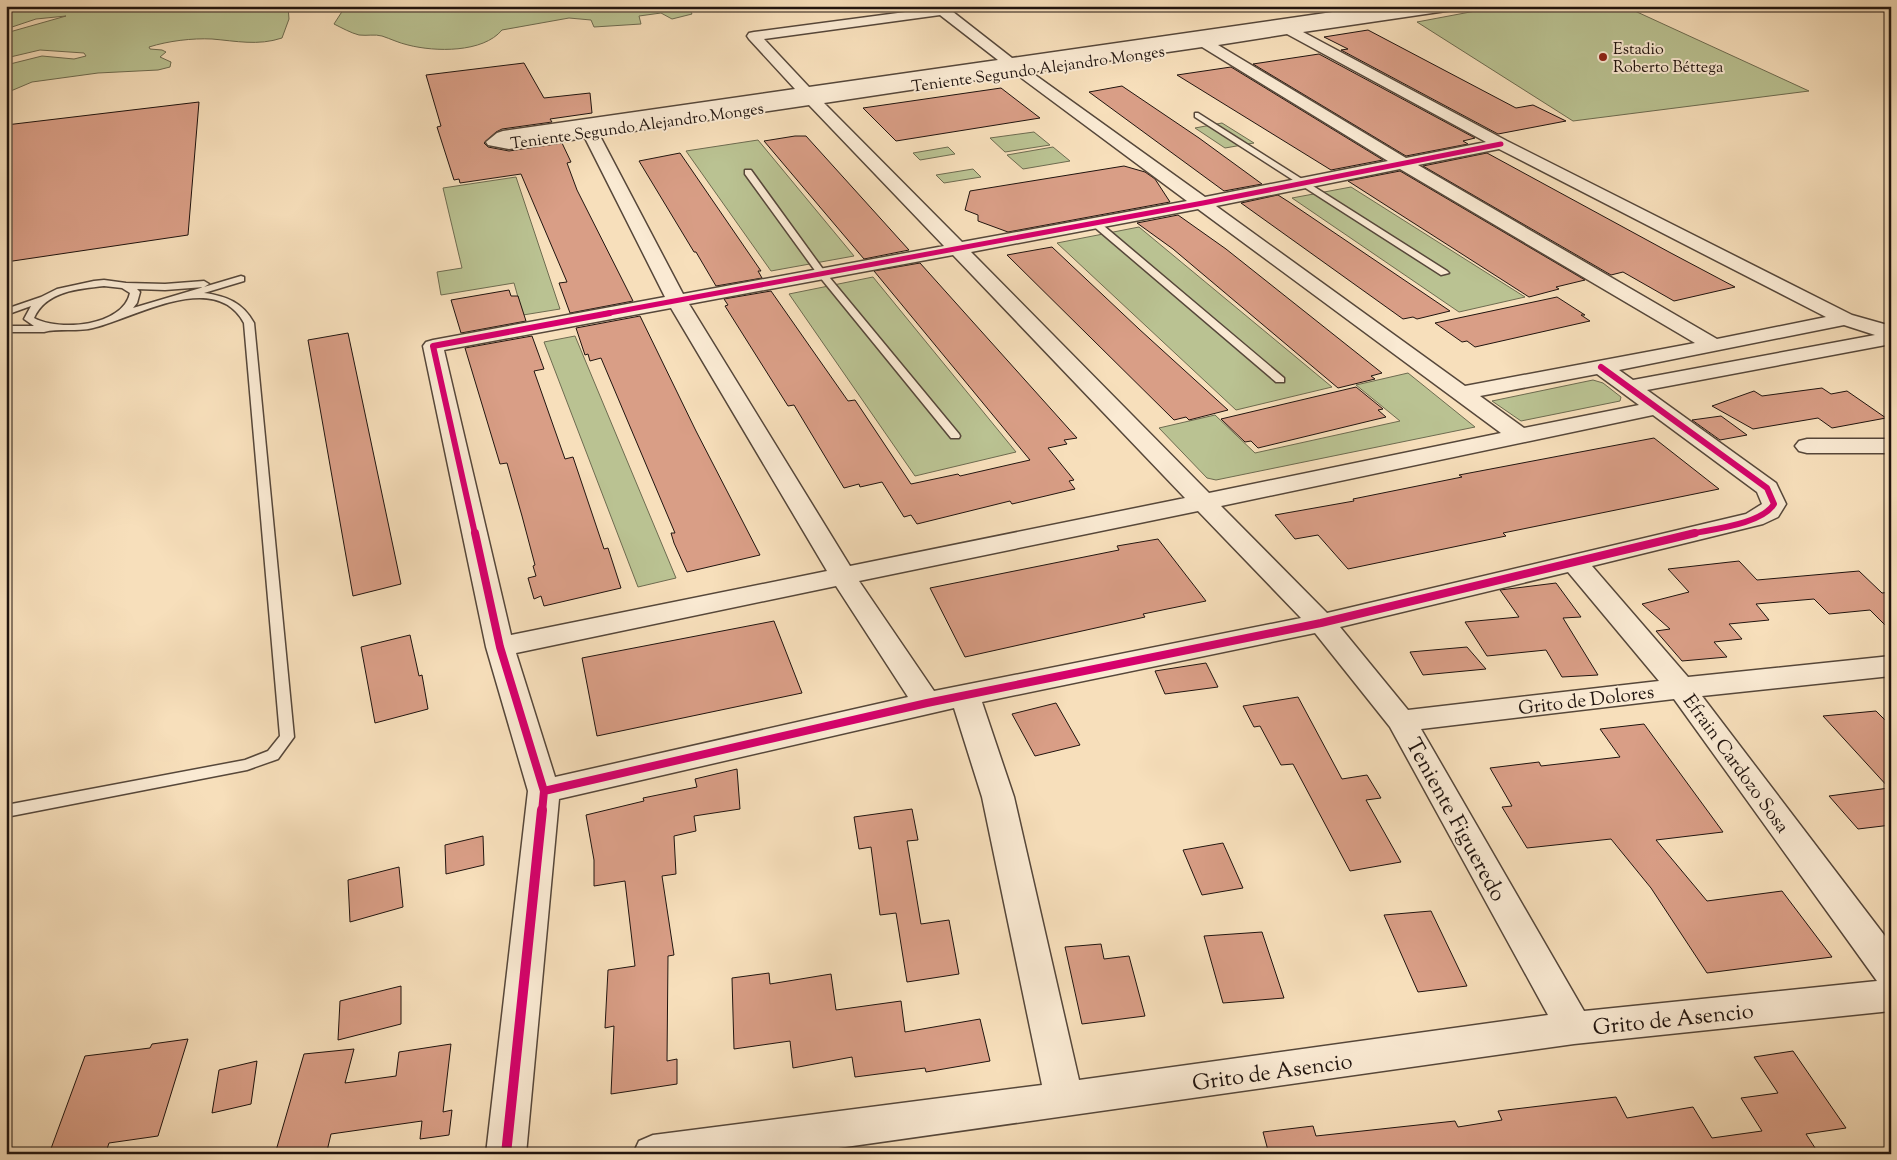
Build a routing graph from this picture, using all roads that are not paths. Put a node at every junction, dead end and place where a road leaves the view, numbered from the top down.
1 (1453, 6) edge
2 (1406, 9) edge
3 (1284, 28) junction
4 (1200, 40) junction
5 (1014, 67) junction
6 (809, 97) junction
7 (1198, 115) dead end
8 (589, 128) junction
9 (525, 138) dead end
10 (1501, 144) junction
11 (1404, 164) junction
12 (748, 172) dead end
13 (1306, 183) junction
14 (1203, 203) junction
15 (1096, 223) junction
16 (956, 249) junction
17 (1444, 273) dead end
18 (822, 274) junction
19 (125, 286) junction
20 (58, 293) junction
21 (190, 294) junction
22 (677, 300) junction
23 (6, 312) edge
24 (116, 316) junction
25 (1845, 319) junction
26 (6, 329) edge
27 (56, 329) junction
28 (1891, 333) edge
29 (1891, 338) edge
30 (1714, 346) junction
31 (1601, 367) junction
32 (1280, 380) dead end
33 (1629, 387) junction
34 (1461, 393) junction
35 (1657, 408) junction
36 (954, 436) dead end
37 (1520, 436) junction
38 (1807, 446) dead end
39 (1891, 446) edge
40 (1205, 502) junction
41 (1574, 562) junction
42 (842, 575) junction
43 (1321, 622) junction
44 (500, 647) junction
45 (1891, 666) edge
46 (1681, 688) junction
47 (966, 695) junction
48 (927, 703) junction
49 (1401, 720) junction
50 (544, 791) junction
51 (6, 811) edge
52 (1891, 972) edge
53 (1891, 994) edge
54 (1574, 1028) junction
55 (1064, 1100) junction
56 (506, 1154) edge
57 (653, 1154) edge

1 - 2 street, Teniente Segundo Alejandro Monges
2 - 3 street, Teniente Segundo Alejandro Monges
3 - 4 street, Teniente Segundo Alejandro Monges
3 - 10 street
4 - 5 street, Teniente Segundo Alejandro Monges
4 - 11 street
5 - 6 street, Teniente Segundo Alejandro Monges
5 - 6 street, Teniente Figueredo
5 - 14 street
6 - 8 street, Teniente Segundo Alejandro Monges
6 - 16 street, Teniente Figueredo
7 - 13 lane
8 - 9 street, Teniente Segundo Alejandro Monges
8 - 22 street
10 - 11 street
10 - 25 street
11 - 13 street
11 - 30 street
12 - 18 lane
13 - 14 street
13 - 17 lane
14 - 15 street
14 - 34 street
15 - 16 street
15 - 32 lane
16 - 18 street
16 - 40 street, Teniente Figueredo
18 - 22 street
18 - 36 lane
19 - 20 lane
19 - 21 lane
19 - 24 lane
20 - 23 lane
20 - 27 lane
21 - 24 lane
21 - 51 lane
22 - 42 street
22 - 44 street
24 - 27 lane
25 - 28 street
25 - 30 street
26 - 27 lane
29 - 33 street
30 - 31 street
31 - 33 street
31 - 34 street
33 - 35 street
34 - 37 street
35 - 37 street
35 - 41 street
37 - 40 street
38 - 39 street
40 - 42 street
40 - 43 street, Teniente Figueredo
41 - 43 street
41 - 46 street, Efrain Cardozo Sosa
42 - 44 street
42 - 48 street
43 - 47 street
43 - 49 street, Teniente Figueredo
44 - 50 street
45 - 46 street, Grito de Dolores
46 - 49 street, Grito de Dolores
46 - 52 street, Efrain Cardozo Sosa
47 - 48 street
47 - 55 street
48 - 50 street
49 - 54 street, Teniente Figueredo
50 - 56 street
53 - 54 street, Grito de Asencio
54 - 55 street, Grito de Asencio
55 - 57 street, Grito de Asencio

